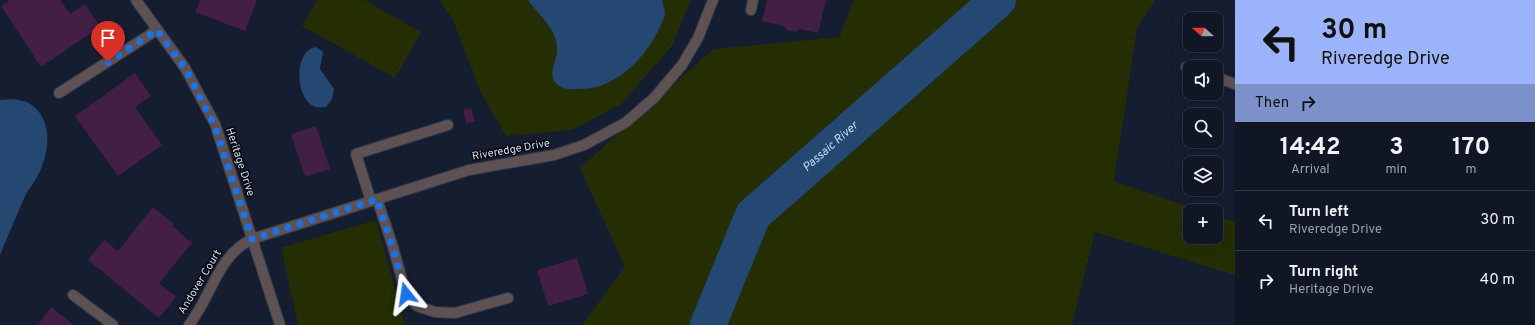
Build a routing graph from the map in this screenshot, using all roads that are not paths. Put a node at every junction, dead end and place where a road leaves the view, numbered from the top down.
1 (136, 0) edge
2 (712, 0) edge
3 (157, 30) junction
4 (1223, 80) edge
5 (1235, 84) edge
6 (58, 93) dead end
7 (448, 125) dead end
8 (374, 200) junction
9 (252, 239) junction
10 (73, 295) dead end
11 (508, 298) dead end
12 (113, 325) edge
13 (189, 325) edge
14 (280, 325) edge

1 - 3 street, Heritage Drive
2 - 8 street, Riveredge Drive
3 - 6 street
3 - 9 street, Heritage Drive
4 - 5 street
7 - 8 street
8 - 9 street, Riveredge Drive
8 - 11 street
9 - 13 street, Andover Court
9 - 14 street, Heritage Drive
10 - 12 street

